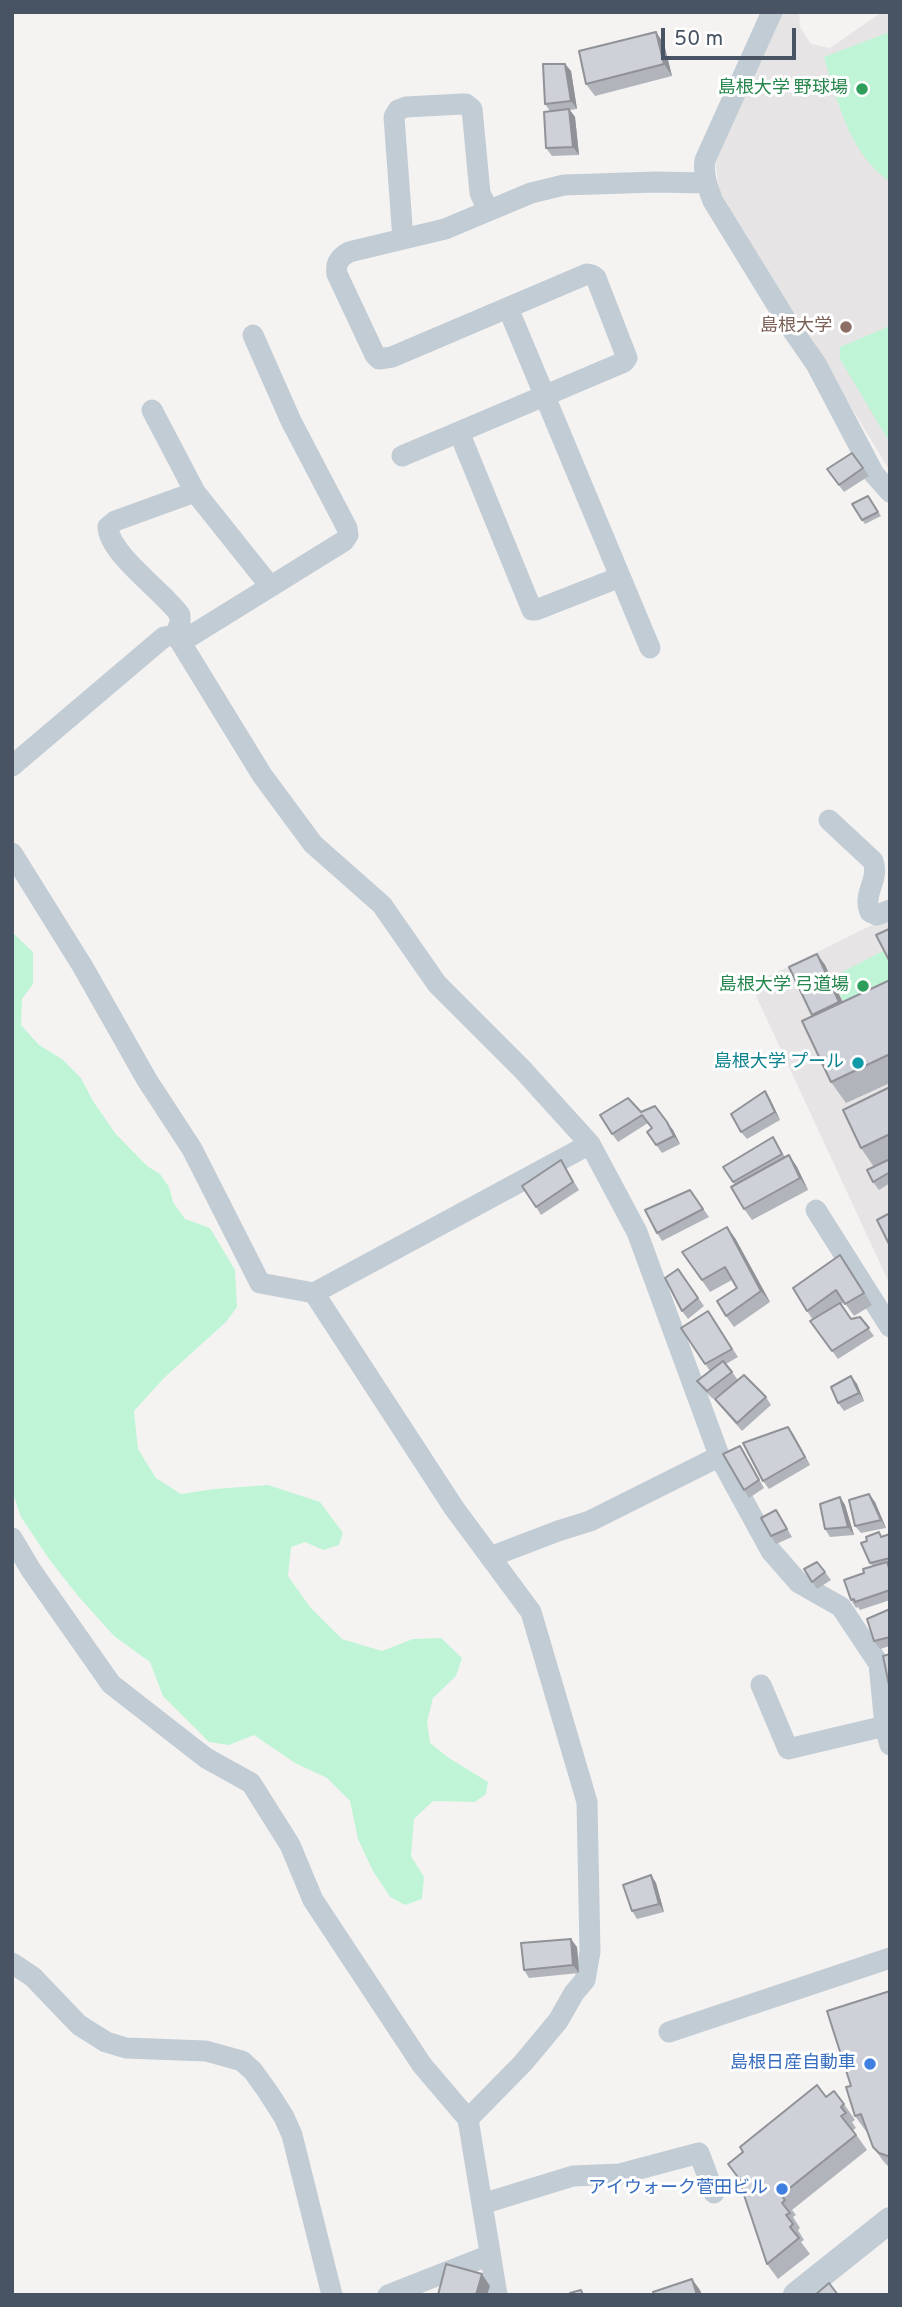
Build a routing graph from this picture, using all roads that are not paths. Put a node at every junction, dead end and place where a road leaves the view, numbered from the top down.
1 (772, 12) edge
2 (706, 183) junction
3 (488, 211) junction
4 (403, 239) junction
5 (508, 308) junction
6 (253, 335) dead end
7 (545, 397) junction
8 (152, 410) dead end
9 (458, 432) junction
10 (402, 456) dead end
11 (195, 492) junction
12 (890, 492) edge
13 (620, 577) junction
14 (270, 586) junction
15 (178, 639) junction
16 (650, 648) dead end
17 (12, 766) edge
18 (829, 820) dead end
19 (12, 853) edge
20 (890, 910) edge
21 (590, 1144) junction
22 (816, 1210) dead end
23 (314, 1293) junction
24 (890, 1327) edge
25 (720, 1456) junction
26 (12, 1538) edge
27 (490, 1556) junction
28 (761, 1685) dead end
29 (887, 1736) edge
30 (890, 1958) edge
31 (12, 1963) edge
32 (669, 2032) dead end
33 (468, 2119) junction
34 (714, 2193) dead end
35 (482, 2204) junction
36 (890, 2220) edge
37 (490, 2255) junction
38 (332, 2295) edge
39 (388, 2295) edge
40 (496, 2295) edge
41 (796, 2295) edge

1 - 2 street
2 - 3 street
2 - 12 street
3 - 4 street
3 - 4 street
4 - 5 street
5 - 7 street
5 - 7 street
6 - 14 street
7 - 9 street
7 - 13 street
8 - 11 street
9 - 10 street
9 - 13 street
11 - 14 street
11 - 15 street
13 - 16 street
14 - 15 street
15 - 17 street
15 - 21 street
18 - 20 street
19 - 23 street
21 - 23 street
21 - 25 street
22 - 24 street
23 - 27 street
25 - 27 street
25 - 29 street
26 - 33 street
27 - 33 street
28 - 29 street
30 - 32 street
31 - 38 street
33 - 35 street
34 - 35 street
35 - 37 street
36 - 41 street
37 - 39 street
37 - 40 street

